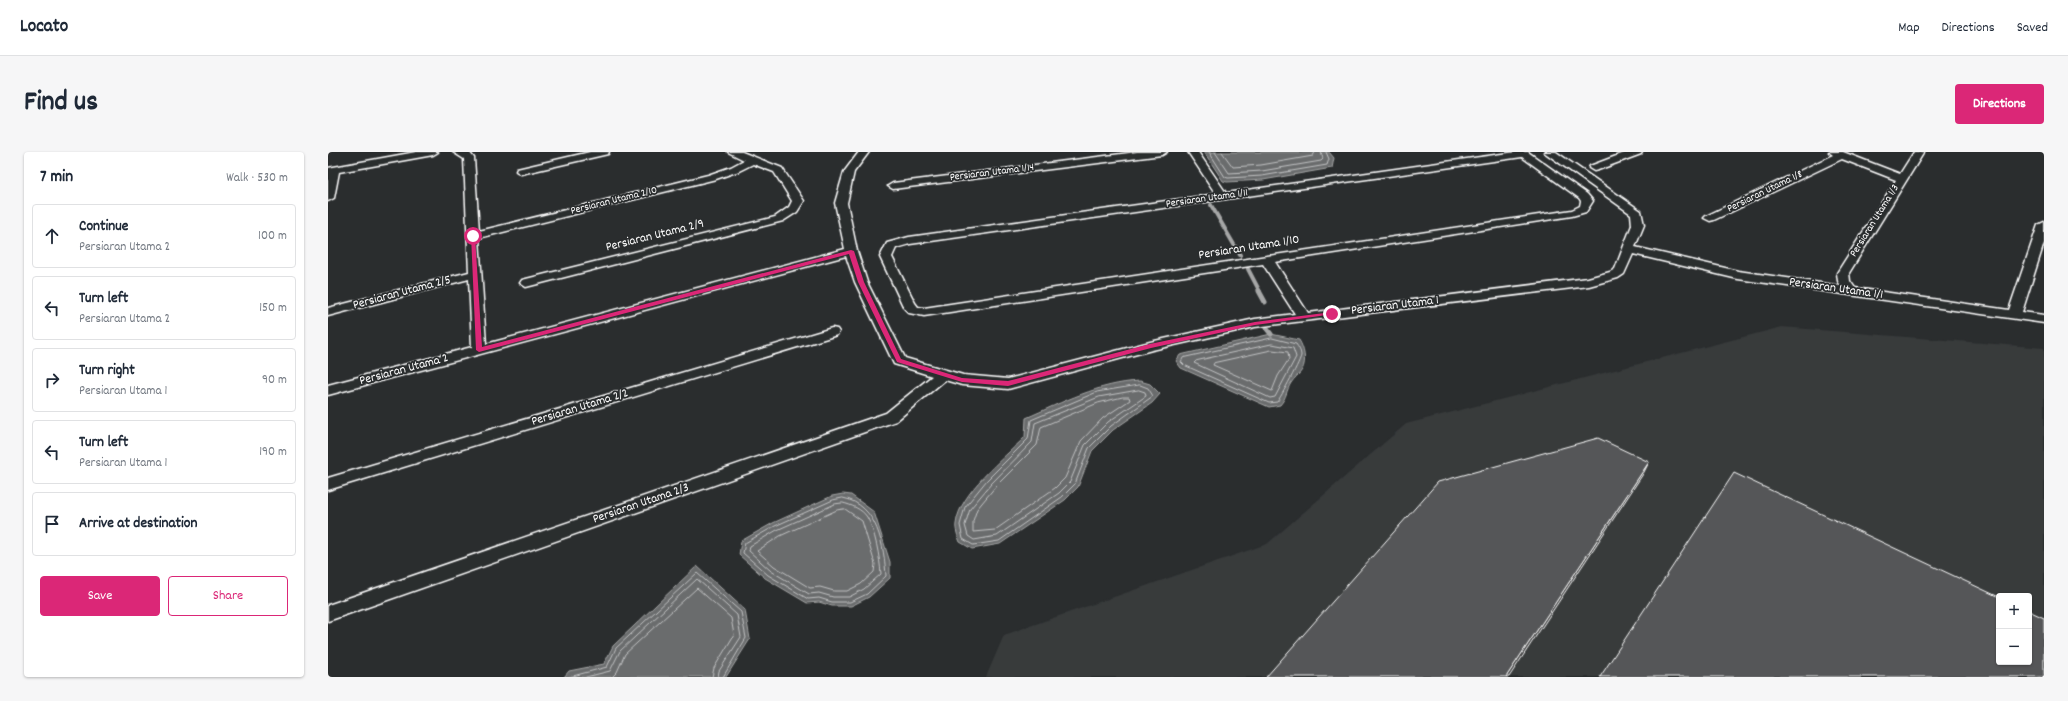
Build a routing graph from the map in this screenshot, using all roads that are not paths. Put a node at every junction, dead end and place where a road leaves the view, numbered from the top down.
1 (433, 152) edge
2 (458, 152) edge
3 (604, 152) edge
4 (733, 152) edge
5 (864, 152) edge
6 (1162, 152) edge
7 (1193, 152) edge
8 (1549, 152) edge
9 (1637, 152) edge
10 (1919, 152) edge
11 (1522, 153) edge
12 (1838, 153) edge
13 (753, 159) junction
14 (1594, 168) dead end
15 (331, 170) edge
16 (521, 171) dead end
17 (1902, 178) junction
18 (892, 186) dead end
19 (1223, 196) junction
20 (328, 198) edge
21 (1710, 218) dead end
22 (2044, 225) edge
23 (473, 236) junction
24 (1629, 249) junction
25 (851, 251) junction
26 (1267, 260) junction
27 (475, 274) junction
28 (526, 282) dead end
29 (1851, 291) junction
30 (914, 310) joint
31 (328, 312) edge
32 (2014, 315) junction
33 (1304, 317) junction
34 (2044, 319) edge
35 (832, 332) dead end
36 (479, 350) junction
37 (942, 375) junction
38 (328, 390) edge
39 (328, 484) edge
40 (328, 613) edge

1 - 15 street
2 - 23 street
3 - 16 street
4 - 13 street
5 - 25 street, Persiaran Utama 1
6 - 18 street, Persiaran Utama 1/14
7 - 19 street
8 - 24 street, Persiaran Utama 1
9 - 14 street
10 - 17 street, Persiaran Utama 1/3
11 - 19 street, Persiaran Utama 1/11
11 - 26 street, Persiaran Utama 1/10
12 - 17 street
12 - 21 street, Persiaran Utama 1/8
13 - 23 street, Persiaran Utama 2/10
13 - 28 street, Persiaran Utama 2/9
15 - 20 street
17 - 29 street, Persiaran Utama 1/3
19 - 30 street, Persiaran Utama 1/11
22 - 32 street
23 - 27 street
24 - 29 street, Persiaran Utama 1/1
24 - 33 street, Persiaran Utama 1
25 - 36 street, Persiaran Utama 2
25 - 37 street, Persiaran Utama 1
26 - 30 street, Persiaran Utama 1/10
26 - 33 street
27 - 31 street, Persiaran Utama 2/5
27 - 36 street
29 - 32 street, Persiaran Utama 1/1
32 - 34 street, Persiaran Utama 1/1
33 - 37 street, Persiaran Utama 1
35 - 39 street, Persiaran Utama 2/2
36 - 38 street, Persiaran Utama 2
37 - 40 street, Persiaran Utama 2/3

